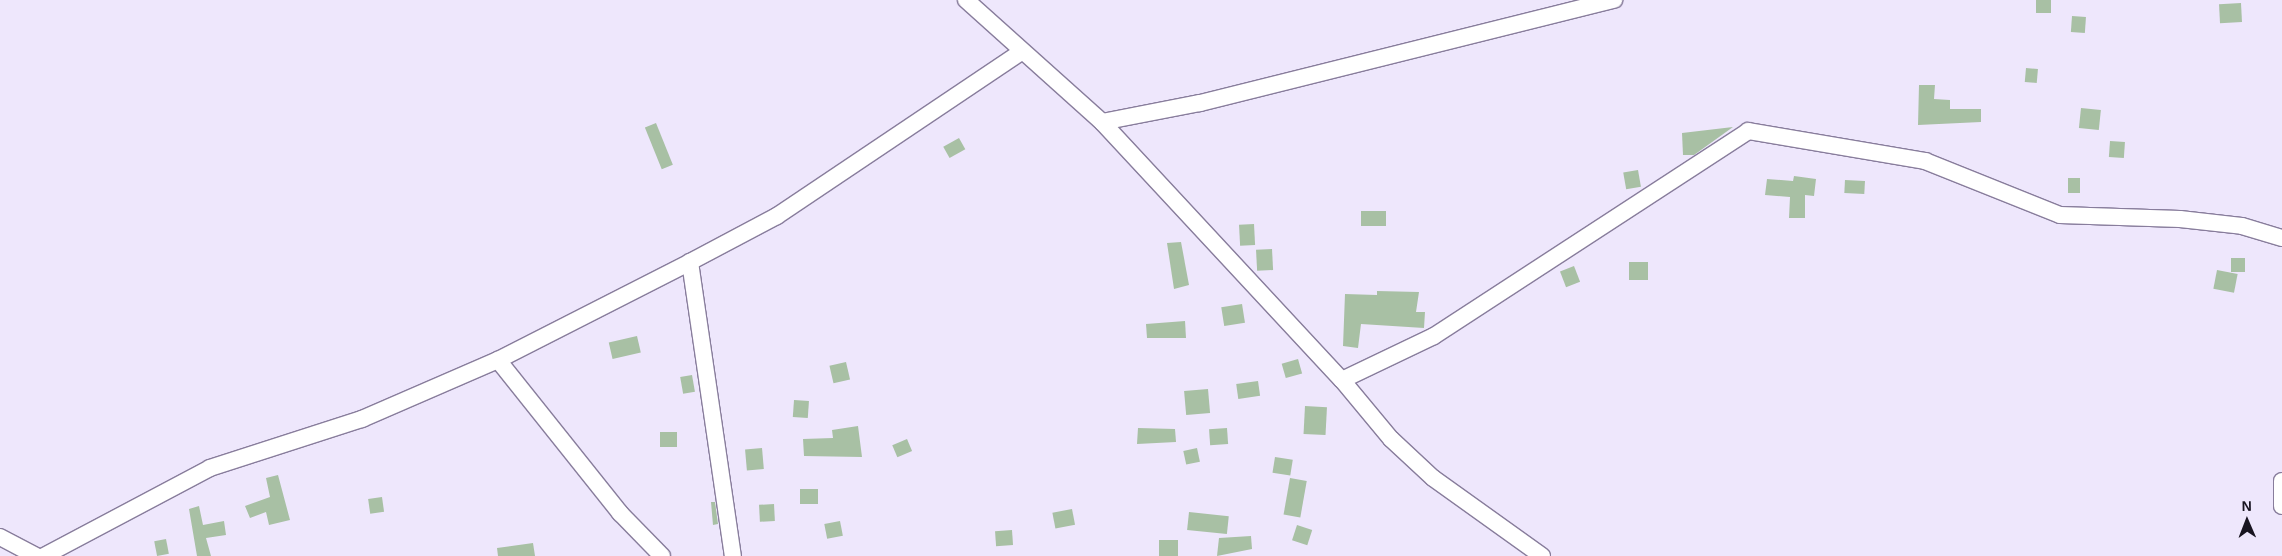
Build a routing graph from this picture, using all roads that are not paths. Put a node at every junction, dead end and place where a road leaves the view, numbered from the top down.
1 (966, 0) edge
2 (1614, 0) edge
3 (1021, 52) junction
4 (1102, 122) junction
5 (2282, 238) edge
6 (690, 262) junction
7 (498, 360) junction
8 (1342, 380) junction
9 (2282, 481) edge
10 (2282, 506) edge
11 (0, 538) edge
12 (36, 556) edge
13 (44, 556) edge
14 (662, 556) edge
15 (732, 556) edge
16 (1542, 556) edge

1 - 3 street
2 - 4 street
3 - 4 street
3 - 6 street
4 - 8 street
5 - 8 street
6 - 7 street
6 - 15 street
7 - 13 street
7 - 14 street
8 - 16 street
9 - 10 street
11 - 12 street

